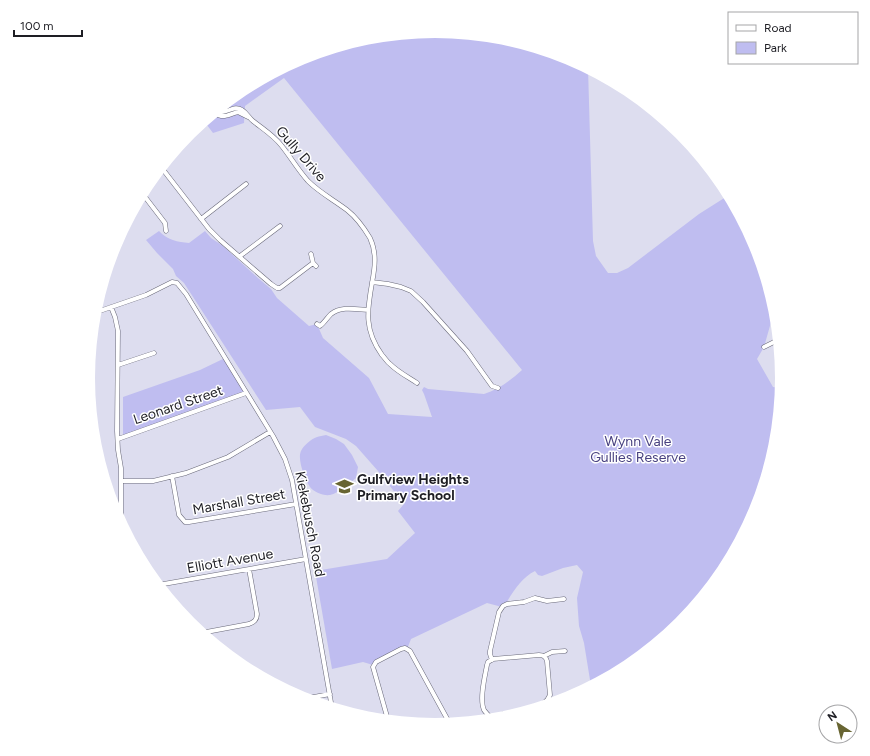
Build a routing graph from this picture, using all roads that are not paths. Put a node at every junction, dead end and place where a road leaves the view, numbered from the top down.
1 (223, 112) edge
2 (219, 115) edge
3 (250, 118) junction
4 (165, 172) edge
5 (246, 184) dead end
6 (146, 199) edge
7 (201, 219) junction
8 (280, 226) dead end
9 (166, 231) dead end
10 (311, 254) dead end
11 (240, 256) junction
12 (313, 263) junction
13 (316, 266) dead end
14 (372, 282) junction
15 (112, 307) junction
16 (102, 310) edge
17 (368, 310) junction
18 (316, 324) dead end
19 (773, 343) edge
20 (764, 347) dead end
21 (154, 353) dead end
22 (118, 366) junction
23 (417, 383) dead end
24 (492, 386) junction
25 (498, 388) dead end
26 (491, 392) dead end
27 (246, 393) junction
28 (270, 432) junction
29 (118, 439) junction
30 (172, 476) junction
31 (121, 480) junction
32 (296, 504) junction
33 (121, 508) edge
34 (306, 559) junction
35 (249, 569) junction
36 (164, 584) edge
37 (564, 599) dead end
38 (209, 632) edge
39 (565, 651) dead end
40 (544, 656) junction
41 (492, 660) junction
42 (330, 694) junction
43 (317, 696) edge
44 (549, 698) edge
45 (331, 701) edge
46 (487, 713) edge
47 (386, 714) edge
48 (446, 717) edge

1 - 3 street, Gully Drive
2 - 3 street, Gully Drive
3 - 14 street, Gully Drive
4 - 7 street
5 - 7 street
6 - 9 street
7 - 11 street
8 - 11 street
10 - 12 street
11 - 12 street
12 - 13 street
14 - 17 street, Gully Drive
14 - 24 street
15 - 16 street
15 - 22 street
15 - 27 street, Kiekebusch Road
17 - 18 street
17 - 23 street, Gully Drive
19 - 20 street
21 - 22 street
22 - 29 street
24 - 25 street
24 - 26 street
27 - 28 street, Kiekebusch Road
27 - 29 street, Leonard Street
28 - 30 street
28 - 32 street, Kiekebusch Road
29 - 31 street
30 - 31 street
30 - 32 street, Marshall Street
31 - 33 street
32 - 34 street, Kiekebusch Road
34 - 35 street, Elliott Avenue
34 - 42 street, Kiekebusch Road
35 - 36 street, Elliott Avenue
35 - 38 street
37 - 41 street
39 - 40 street
40 - 41 street
40 - 44 street
41 - 46 street
42 - 43 street
42 - 45 street, Kiekebusch Road
47 - 48 street

